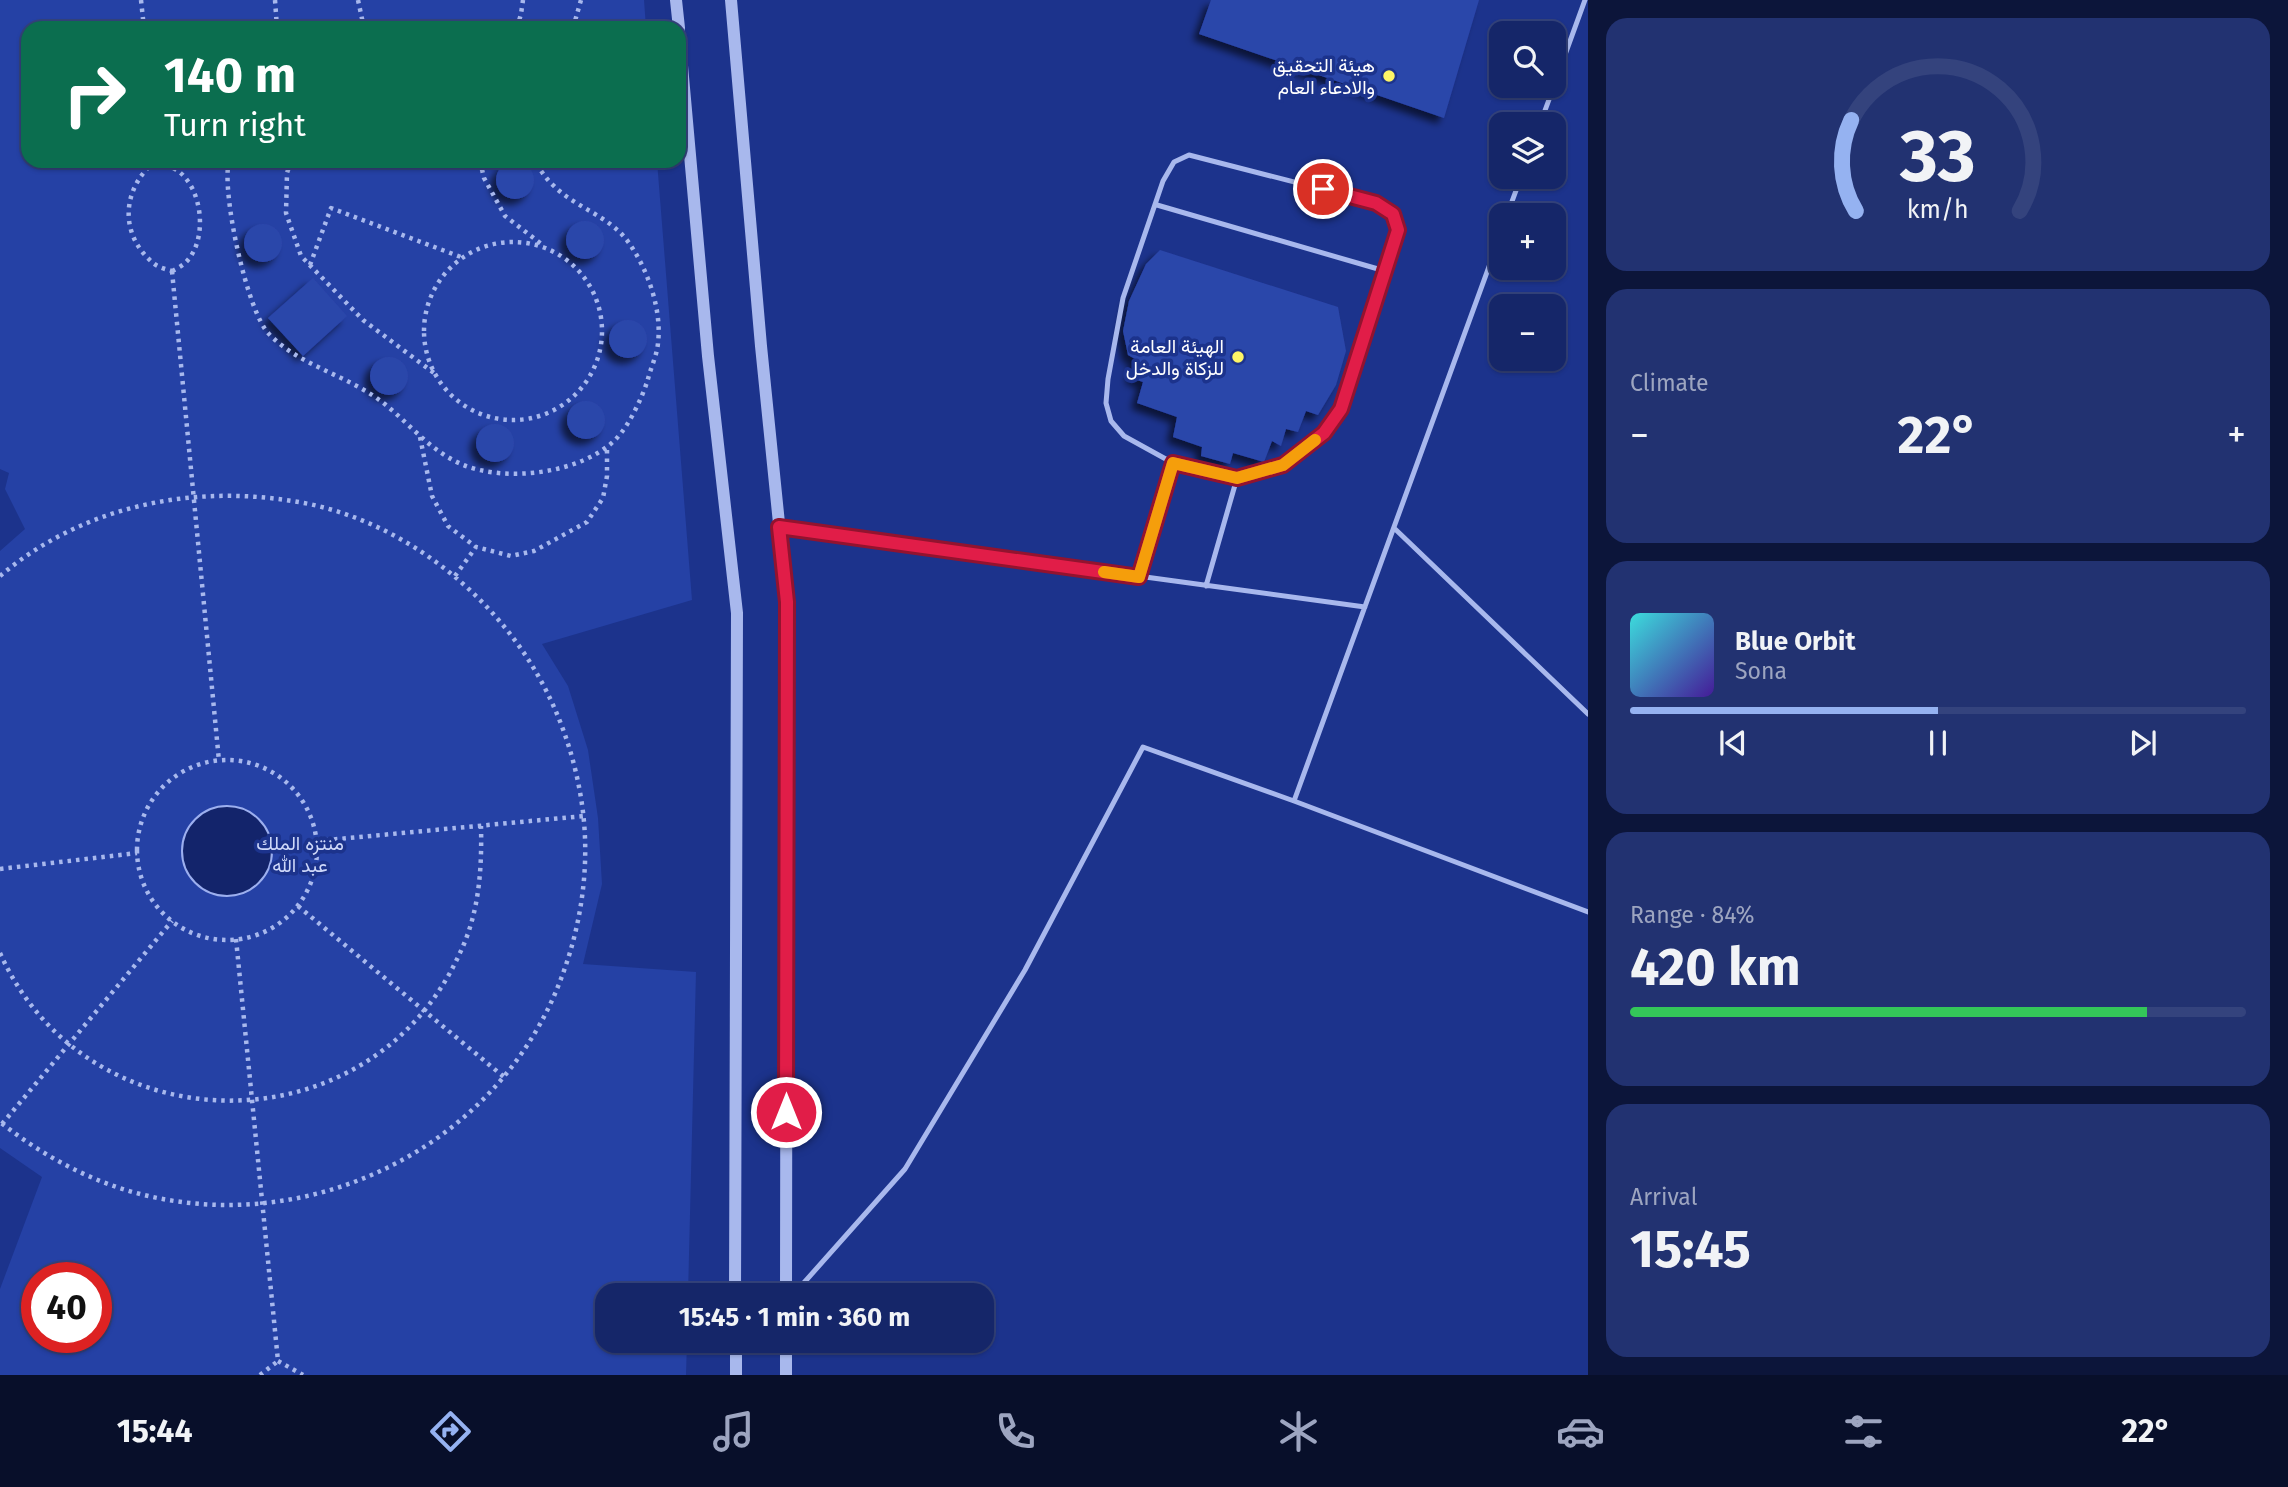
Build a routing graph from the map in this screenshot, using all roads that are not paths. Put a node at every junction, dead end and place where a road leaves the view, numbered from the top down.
1 (676, 0) edge
2 (731, 0) edge
3 (1585, 0) edge
4 (678, 21) edge
5 (1566, 52) edge
6 (686, 109) edge
7 (1157, 205) junction
8 (1489, 267) edge
9 (1385, 271) junction
10 (1173, 463) junction
11 (1237, 478) junction
12 (779, 527) junction
13 (1394, 528) junction
14 (1139, 577) junction
15 (1206, 586) junction
16 (1365, 607) junction
17 (1588, 714) edge
18 (1294, 801) junction
19 (1588, 912) edge
20 (735, 1283) edge
21 (786, 1283) edge
22 (804, 1283) edge
23 (736, 1353) edge
24 (786, 1353) edge
25 (736, 1375) edge
26 (786, 1375) edge

1 - 4 street
2 - 12 street
3 - 5 lane
6 - 20 street
7 - 9 lane
7 - 9 lane
7 - 10 lane
8 - 13 lane
9 - 11 lane
10 - 11 lane
10 - 14 lane
11 - 15 lane
12 - 14 lane
12 - 21 street
13 - 16 lane
13 - 17 lane
14 - 15 lane
15 - 16 lane
16 - 18 lane
18 - 19 lane
18 - 22 lane
23 - 25 street
24 - 26 street

